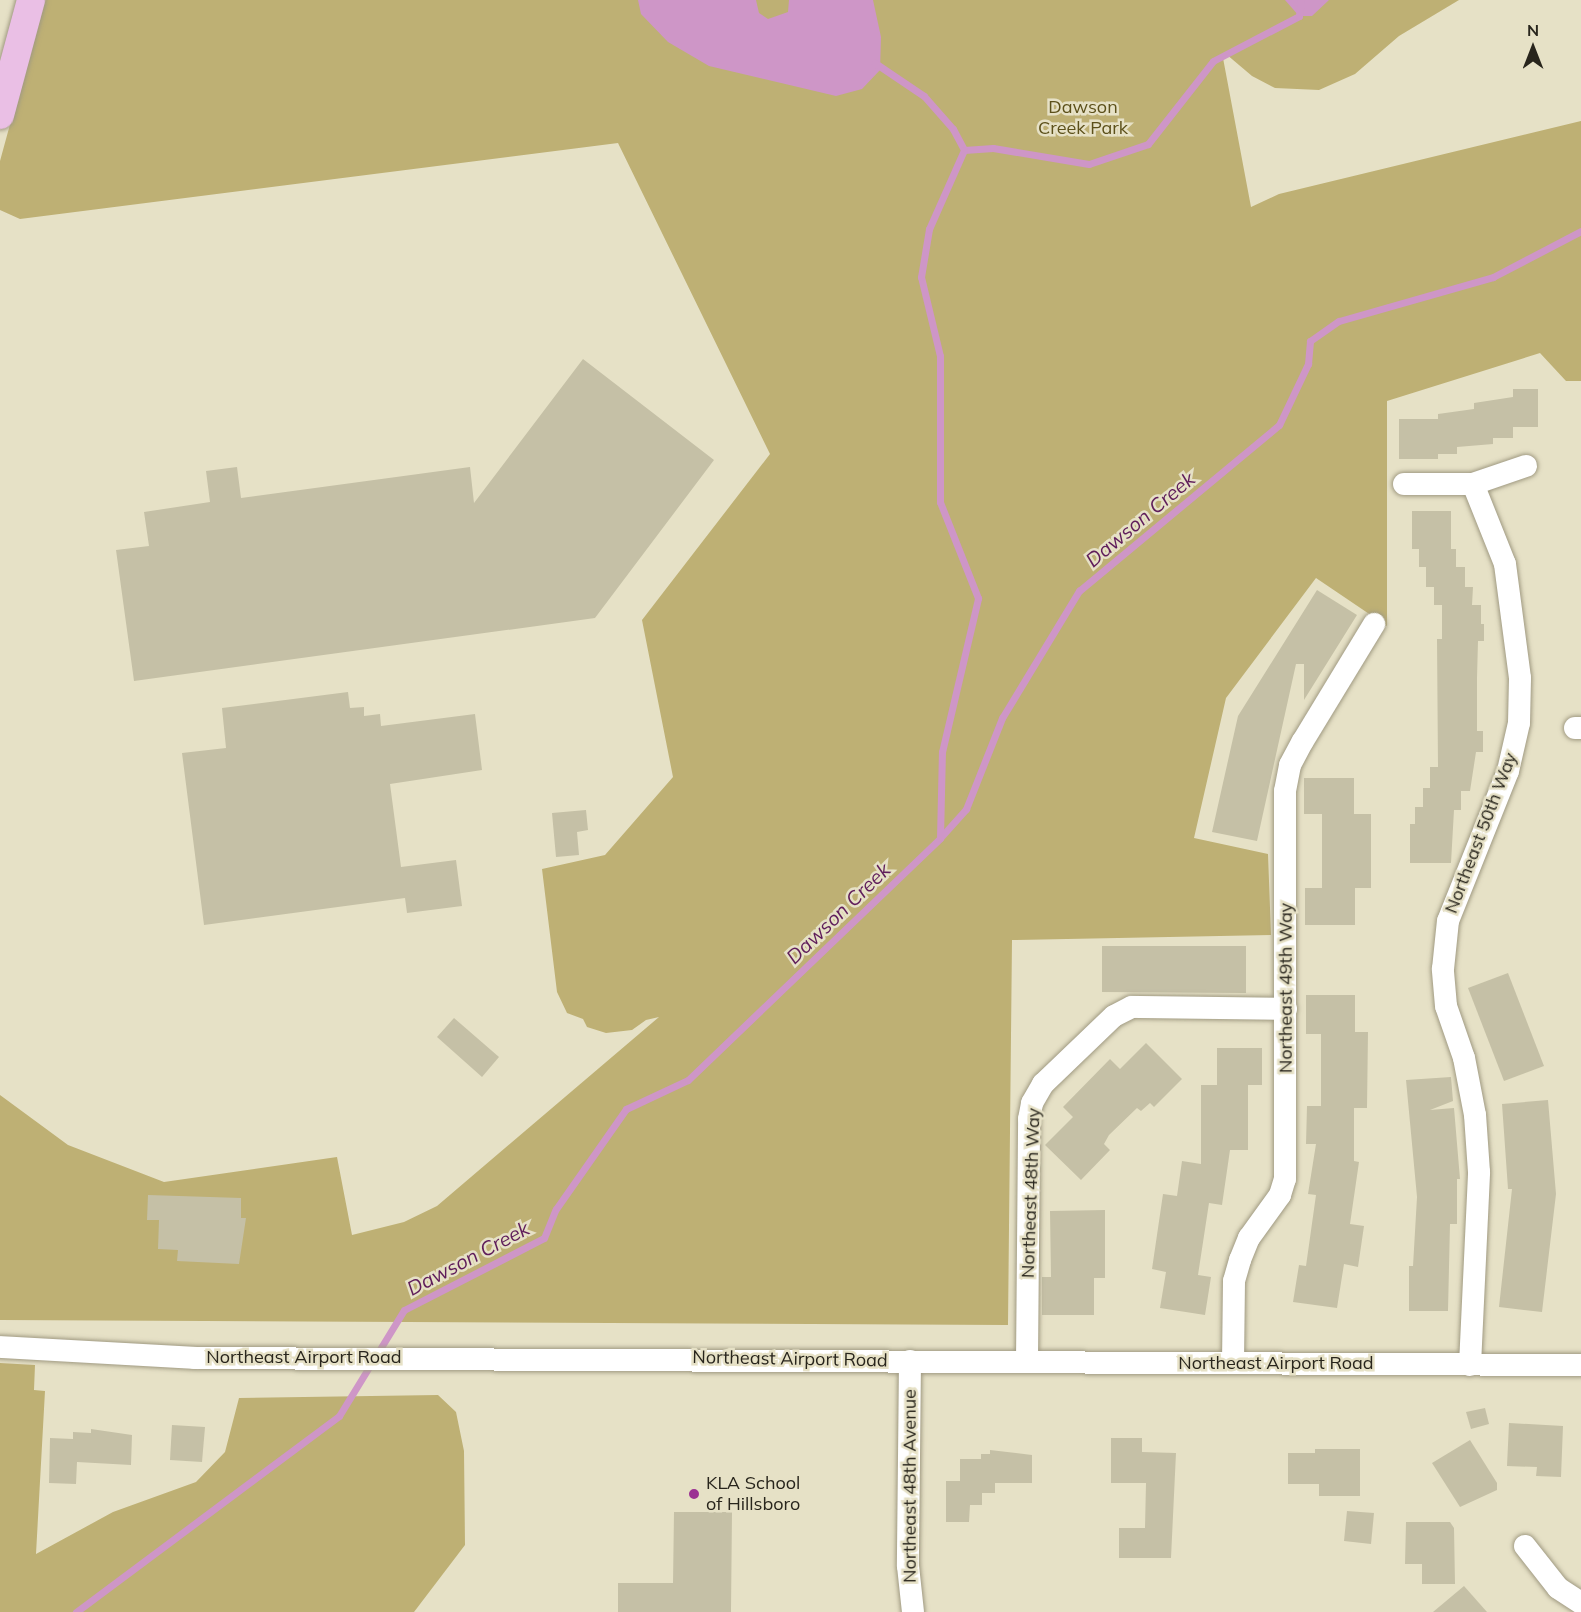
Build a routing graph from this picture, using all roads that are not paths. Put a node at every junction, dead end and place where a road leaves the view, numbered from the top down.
1 (32, 0) edge
2 (0, 115) edge
3 (1526, 466) dead end
4 (1404, 484) dead end
5 (1473, 484) junction
6 (1374, 624) dead end
7 (1286, 1009) junction
8 (0, 1347) edge
9 (910, 1360) junction
10 (1027, 1361) junction
11 (1233, 1363) junction
12 (1470, 1365) junction
13 (1581, 1365) edge
14 (1525, 1546) dead end
15 (1581, 1603) edge
16 (913, 1612) edge

1 - 2 main road
3 - 5 street
4 - 5 street
5 - 12 street, Northeast 50th Way
6 - 7 street, Northeast 49th Way
7 - 10 street, Northeast 48th Way
7 - 11 street, Northeast 49th Way
8 - 9 street, Northeast Airport Road
9 - 10 street, Northeast Airport Road
9 - 16 street, Northeast 48th Avenue
10 - 11 street, Northeast Airport Road
11 - 12 street, Northeast Airport Road
12 - 13 street, Northeast Airport Road
14 - 15 street

